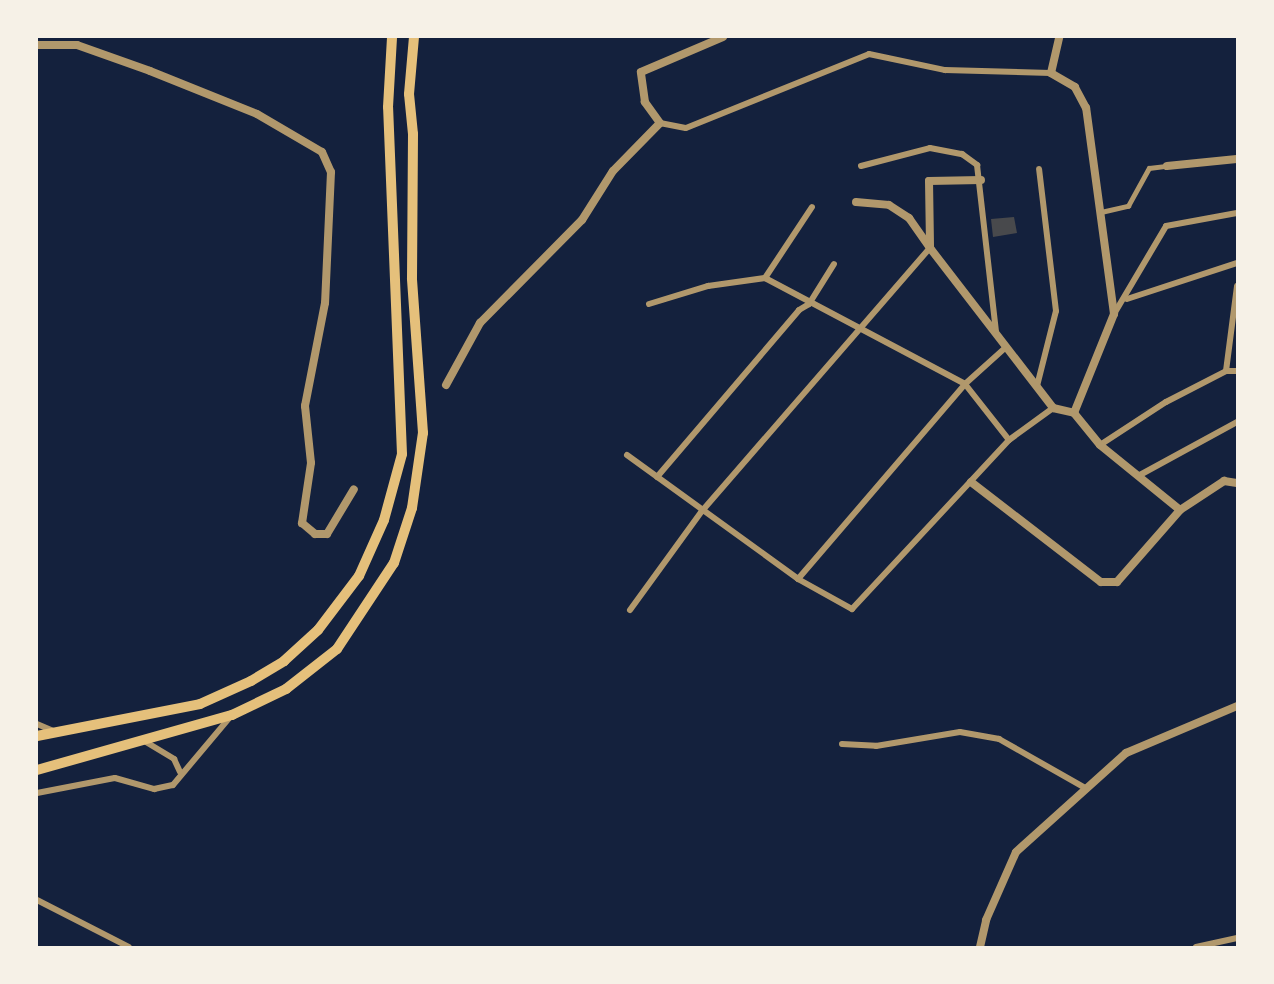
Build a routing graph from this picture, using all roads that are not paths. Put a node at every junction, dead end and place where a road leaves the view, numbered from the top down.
1 (391, 37) edge
2 (414, 37) edge
3 (723, 37) edge
4 (1059, 37) edge
5 (37, 45) edge
6 (1051, 73) junction
7 (660, 123) junction
8 (1237, 159) edge
9 (861, 166) dead end
10 (1167, 166) joint
11 (1038, 169) dead end
12 (981, 180) junction
13 (856, 202) dead end
14 (812, 207) dead end
15 (1101, 212) junction
16 (1237, 213) edge
17 (930, 248) junction
18 (1237, 263) edge
19 (834, 264) dead end
20 (765, 278) junction
21 (1237, 286) edge
22 (1127, 299) junction
23 (649, 304) dead end
24 (809, 304) junction
25 (1234, 313) edge
26 (1114, 314) junction
27 (856, 328) junction
28 (996, 335) junction
29 (1005, 348) junction
30 (1226, 371) junction
31 (1237, 371) edge
32 (965, 384) junction
33 (446, 385) dead end
34 (1037, 386) junction
35 (1053, 408) junction
36 (1074, 413) junction
37 (1237, 422) edge
38 (1009, 440) junction
39 (1100, 445) junction
40 (627, 455) dead end
41 (1138, 476) junction
42 (657, 477) junction
43 (971, 482) junction
44 (1237, 483) edge
45 (355, 489) dead end
46 (1180, 510) junction
47 (702, 511) junction
48 (798, 579) junction
49 (630, 610) dead end
50 (1237, 706) edge
51 (232, 715) junction
52 (37, 724) edge
53 (57, 732) junction
54 (37, 736) edge
55 (146, 742) junction
56 (842, 744) dead end
57 (37, 770) edge
58 (180, 772) junction
59 (1087, 789) junction
60 (37, 793) edge
61 (37, 900) edge
62 (1237, 937) edge
63 (129, 947) edge
64 (981, 947) edge
65 (1196, 947) edge

1 - 53 main road
2 - 51 main road
3 - 7 street
4 - 6 street
5 - 45 street
6 - 7 street
6 - 15 street
7 - 33 street
8 - 10 street
9 - 12 street
10 - 15 street
11 - 34 street
12 - 17 street
12 - 28 street
13 - 17 street
14 - 20 street
15 - 26 street
16 - 22 street
17 - 27 street
17 - 28 street
18 - 22 street
19 - 24 street
20 - 23 street
20 - 24 street
21 - 25 street
22 - 26 street
24 - 27 street
24 - 42 street
25 - 30 street
26 - 36 street
27 - 32 street
27 - 47 street
28 - 29 street
29 - 32 street
29 - 34 street
30 - 31 street
30 - 39 street
32 - 38 street
32 - 48 street
34 - 35 street
35 - 36 street
35 - 38 street
36 - 39 street
37 - 41 street
38 - 43 street
39 - 41 street
40 - 42 street
41 - 46 street
42 - 47 street
43 - 46 street
43 - 48 street
44 - 46 street
47 - 48 street
47 - 49 street
50 - 59 street
51 - 55 main road
51 - 58 street
52 - 53 street
53 - 54 main road
55 - 57 main road
55 - 58 street
56 - 59 street
58 - 60 street
59 - 64 street
61 - 63 street
62 - 65 street

